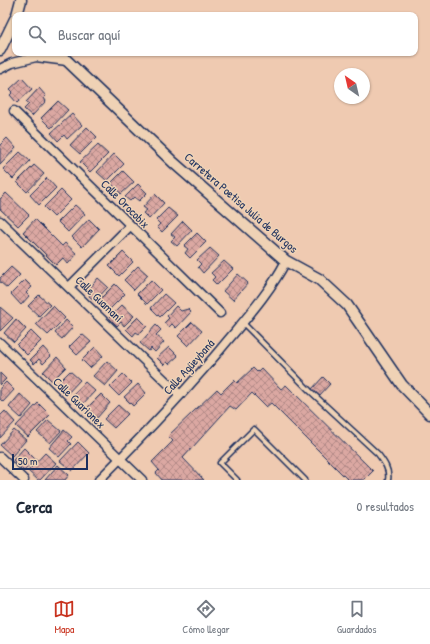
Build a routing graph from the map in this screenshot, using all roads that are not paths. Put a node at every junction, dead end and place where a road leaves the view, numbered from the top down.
1 (21, 0) edge
2 (19, 12) edge
3 (12, 27) edge
4 (0, 50) edge
5 (62, 56) edge
6 (67, 61) junction
7 (0, 69) edge
8 (14, 110) dead end
9 (0, 221) edge
10 (130, 226) junction
11 (286, 261) junction
12 (69, 287) junction
13 (220, 313) dead end
14 (243, 323) junction
15 (0, 342) edge
16 (180, 395) junction
17 (430, 414) edge
18 (0, 456) edge
19 (120, 459) junction
20 (24, 480) edge
21 (99, 480) edge
22 (142, 480) edge
23 (237, 480) edge
24 (305, 480) edge
25 (388, 480) edge

1 - 2 street
3 - 4 street
5 - 6 street, Carretera Poetisa Julia de Burgos
6 - 7 street
6 - 11 street, Carretera Poetisa Julia de Burgos
8 - 10 street, Calle Orocobix
9 - 12 street, Calle Guamaní
10 - 12 street
10 - 13 street, Calle Orocobix
11 - 14 street, Calle Agüeybaná
11 - 17 street, Carretera Poetisa Julia de Burgos
12 - 16 street, Calle Guamaní
14 - 16 street, Calle Agüeybaná
14 - 25 lane
15 - 19 street, Calle Guarionex
16 - 19 street, Calle Agüeybaná
18 - 20 street
19 - 21 street, Calle Agüeybaná
19 - 22 street, Calle Guarionex
23 - 24 lane

